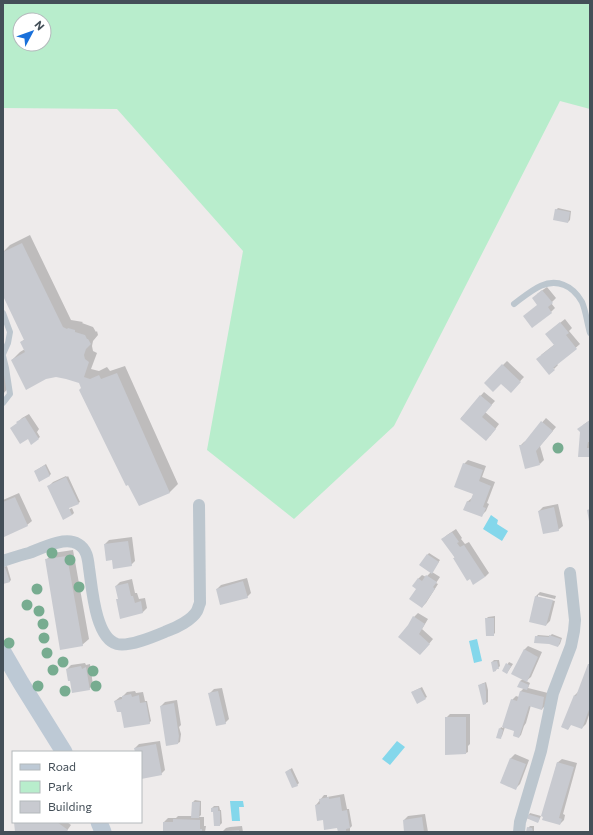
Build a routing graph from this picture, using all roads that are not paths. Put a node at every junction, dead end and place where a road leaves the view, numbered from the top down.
1 (514, 304) dead end
2 (3, 313) edge
3 (590, 333) edge
4 (3, 355) edge
5 (3, 403) edge
6 (199, 505) dead end
7 (3, 561) edge
8 (570, 573) dead end
9 (3, 652) edge
10 (63, 751) edge
11 (519, 832) edge

1 - 3 lane
2 - 4 lane
4 - 5 lane
6 - 7 street
8 - 11 street
9 - 10 street

